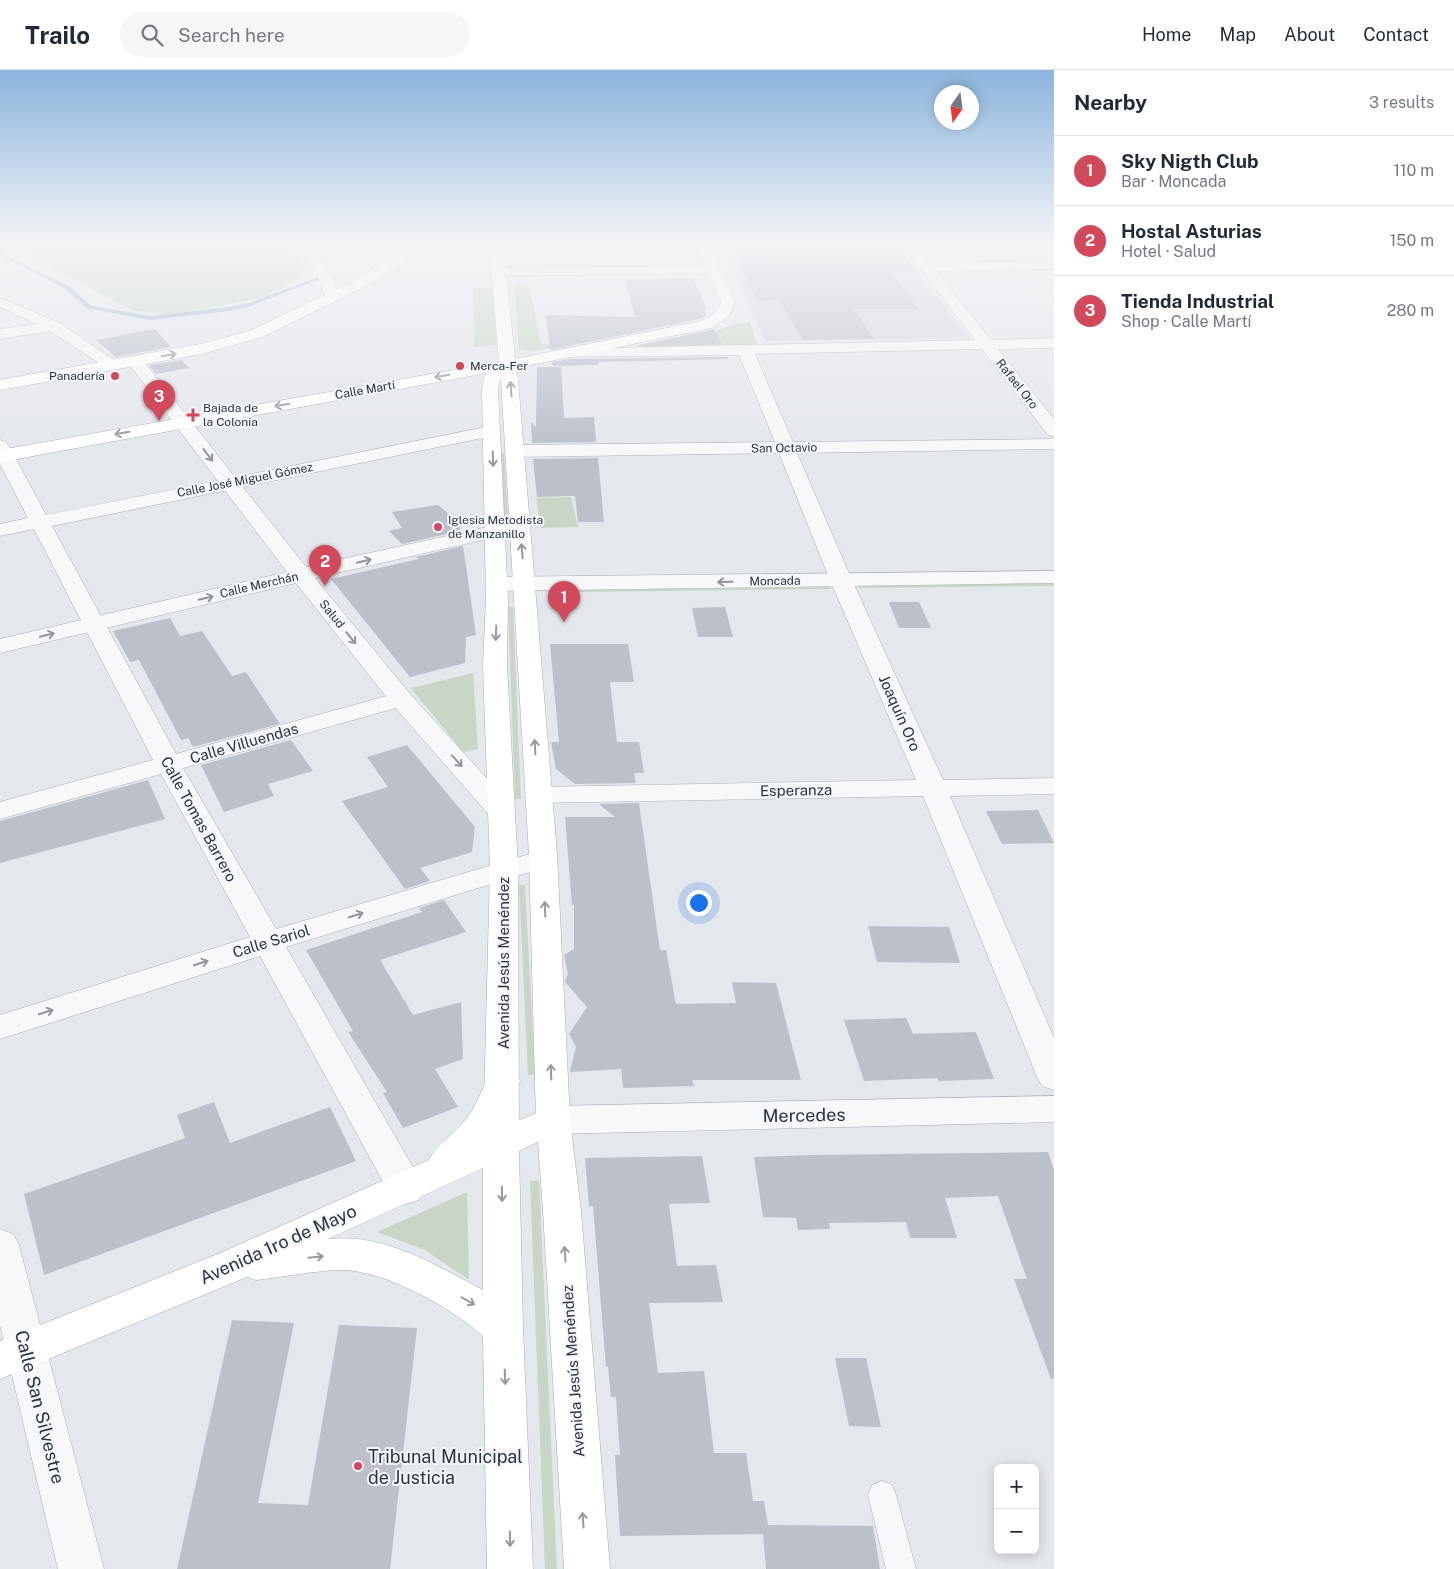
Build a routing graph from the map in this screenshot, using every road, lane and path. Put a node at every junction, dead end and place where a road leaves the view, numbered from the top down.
1 (29, 312) edge
2 (303, 312) edge
3 (502, 312) edge
4 (724, 312) edge
5 (961, 312) edge
6 (55, 326) junction
7 (0, 334) edge
8 (1054, 343) edge
9 (986, 344) junction
10 (746, 349) junction
11 (563, 354) junction
12 (135, 361) junction
13 (113, 365) junction
14 (507, 365) junction
15 (0, 385) edge
16 (183, 422) junction
17 (491, 431) junction
18 (1054, 431) edge
19 (1054, 444) edge
20 (786, 448) junction
21 (515, 451) junction
22 (2, 452) edge
23 (229, 483) junction
24 (40, 522) junction
25 (519, 526) junction
26 (0, 530) edge
27 (495, 530) junction
28 (300, 575) junction
29 (1054, 577) edge
30 (845, 587) junction
31 (1054, 591) edge
32 (496, 592) junction
33 (526, 592) junction
34 (93, 624) junction
35 (0, 646) edge
36 (401, 699) junction
37 (168, 764) junction
38 (1054, 786) edge
39 (933, 788) junction
40 (538, 795) junction
41 (0, 811) edge
42 (501, 811) junction
43 (543, 859) junction
44 (504, 869) junction
45 (268, 942) junction
46 (0, 1027) edge
47 (1054, 1077) edge
48 (503, 1081) junction
49 (1054, 1109) edge
50 (553, 1120) junction
51 (501, 1145) junction
52 (419, 1182) junction
53 (0, 1245) edge
54 (232, 1266) junction
55 (504, 1328) junction
56 (12, 1355) edge
57 (882, 1495) dead end
58 (81, 1569) edge
59 (510, 1569) edge
60 (587, 1569) edge
61 (901, 1569) edge

1 - 6 street
12 -> 2 main road
3 - 14 main road, Avenida Jesús Menéndez
4 - 11 main road, Calle Martí
5 - 9 street, Rafael Oro
6 - 7 street
6 - 13 street
8 - 9 street
9 - 10 street
9 - 18 street, Rafael Oro
10 - 11 street
10 - 20 street, Joaquín Oro
11 - 14 main road, Calle Martí
12 - 13 main road
12 - 16 street, Salud
13 - 15 main road
14 -> 16 main road, Calle Martí
14 - 17 main road, Avenida Jesús Menéndez
21 -> 14 main road, Avenida Jesús Menéndez
16 -> 22 main road, Calle Martí
16 -> 23 street, Salud
17 - 23 street, Calle José Miguel Gómez
17 -> 27 main road, Avenida Jesús Menéndez
19 - 20 street, San Octavio
20 - 21 street, San Octavio
20 - 30 street, Joaquín Oro
21 - 25 main road, Avenida Jesús Menéndez
22 - 24 street, Calle Tomas Barrero
23 - 24 street, Calle José Miguel Gómez
23 - 28 street, Salud
24 - 26 street, Calle José Miguel Gómez
24 - 34 street, Calle Tomas Barrero
25 - 27 street, Calle Merchán
33 -> 25 main road, Avenida Jesús Menéndez
28 -> 27 street, Calle Merchán
27 - 32 main road, Avenida Jesús Menéndez
34 -> 28 street, Calle Merchán
28 -> 36 street, Salud
29 - 30 street, Moncada
30 - 31 street, Moncada
30 - 33 street, Moncada
30 - 39 street, Joaquín Oro
32 - 33 street, Moncada
32 -> 42 main road, Avenida Jesús Menéndez
40 -> 33 main road, Avenida Jesús Menéndez
35 -> 34 street, Calle Merchán
34 - 37 street, Calle Tomas Barrero
36 - 37 street, Calle Villuendas
36 -> 42 street, Salud
37 - 41 street, Calle Villuendas
37 - 45 street, Calle Tomas Barrero
38 - 39 street, Esperanza
39 - 40 street, Esperanza
39 - 47 street, Joaquín Oro
40 - 43 main road, Avenida Jesús Menéndez
42 - 44 main road, Avenida Jesús Menéndez
43 - 44 street, Calle Sariol
50 -> 43 main road, Avenida Jesús Menéndez
45 -> 44 street, Calle Sariol
44 - 48 main road, Avenida Jesús Menéndez
46 -> 45 street, Calle Sariol
45 - 52 street, Calle Tomas Barrero
48 - 51 main road, Avenida Jesús Menéndez
48 - 52 main road
49 - 50 street, Mercedes
50 - 51 main road, Avenida 1ro de Mayo
60 -> 50 main road, Avenida Jesús Menéndez
51 - 52 main road, Avenida 1ro de Mayo
51 -> 55 main road, Avenida Jesús Menéndez
52 - 54 main road, Avenida 1ro de Mayo
53 - 56 street, Calle San Silvestre
54 -> 55 main road
54 - 56 main road, Avenida 1ro de Mayo
55 -> 59 main road, Avenida Jesús Menéndez
56 - 58 street, Calle San Silvestre
57 - 61 lane

